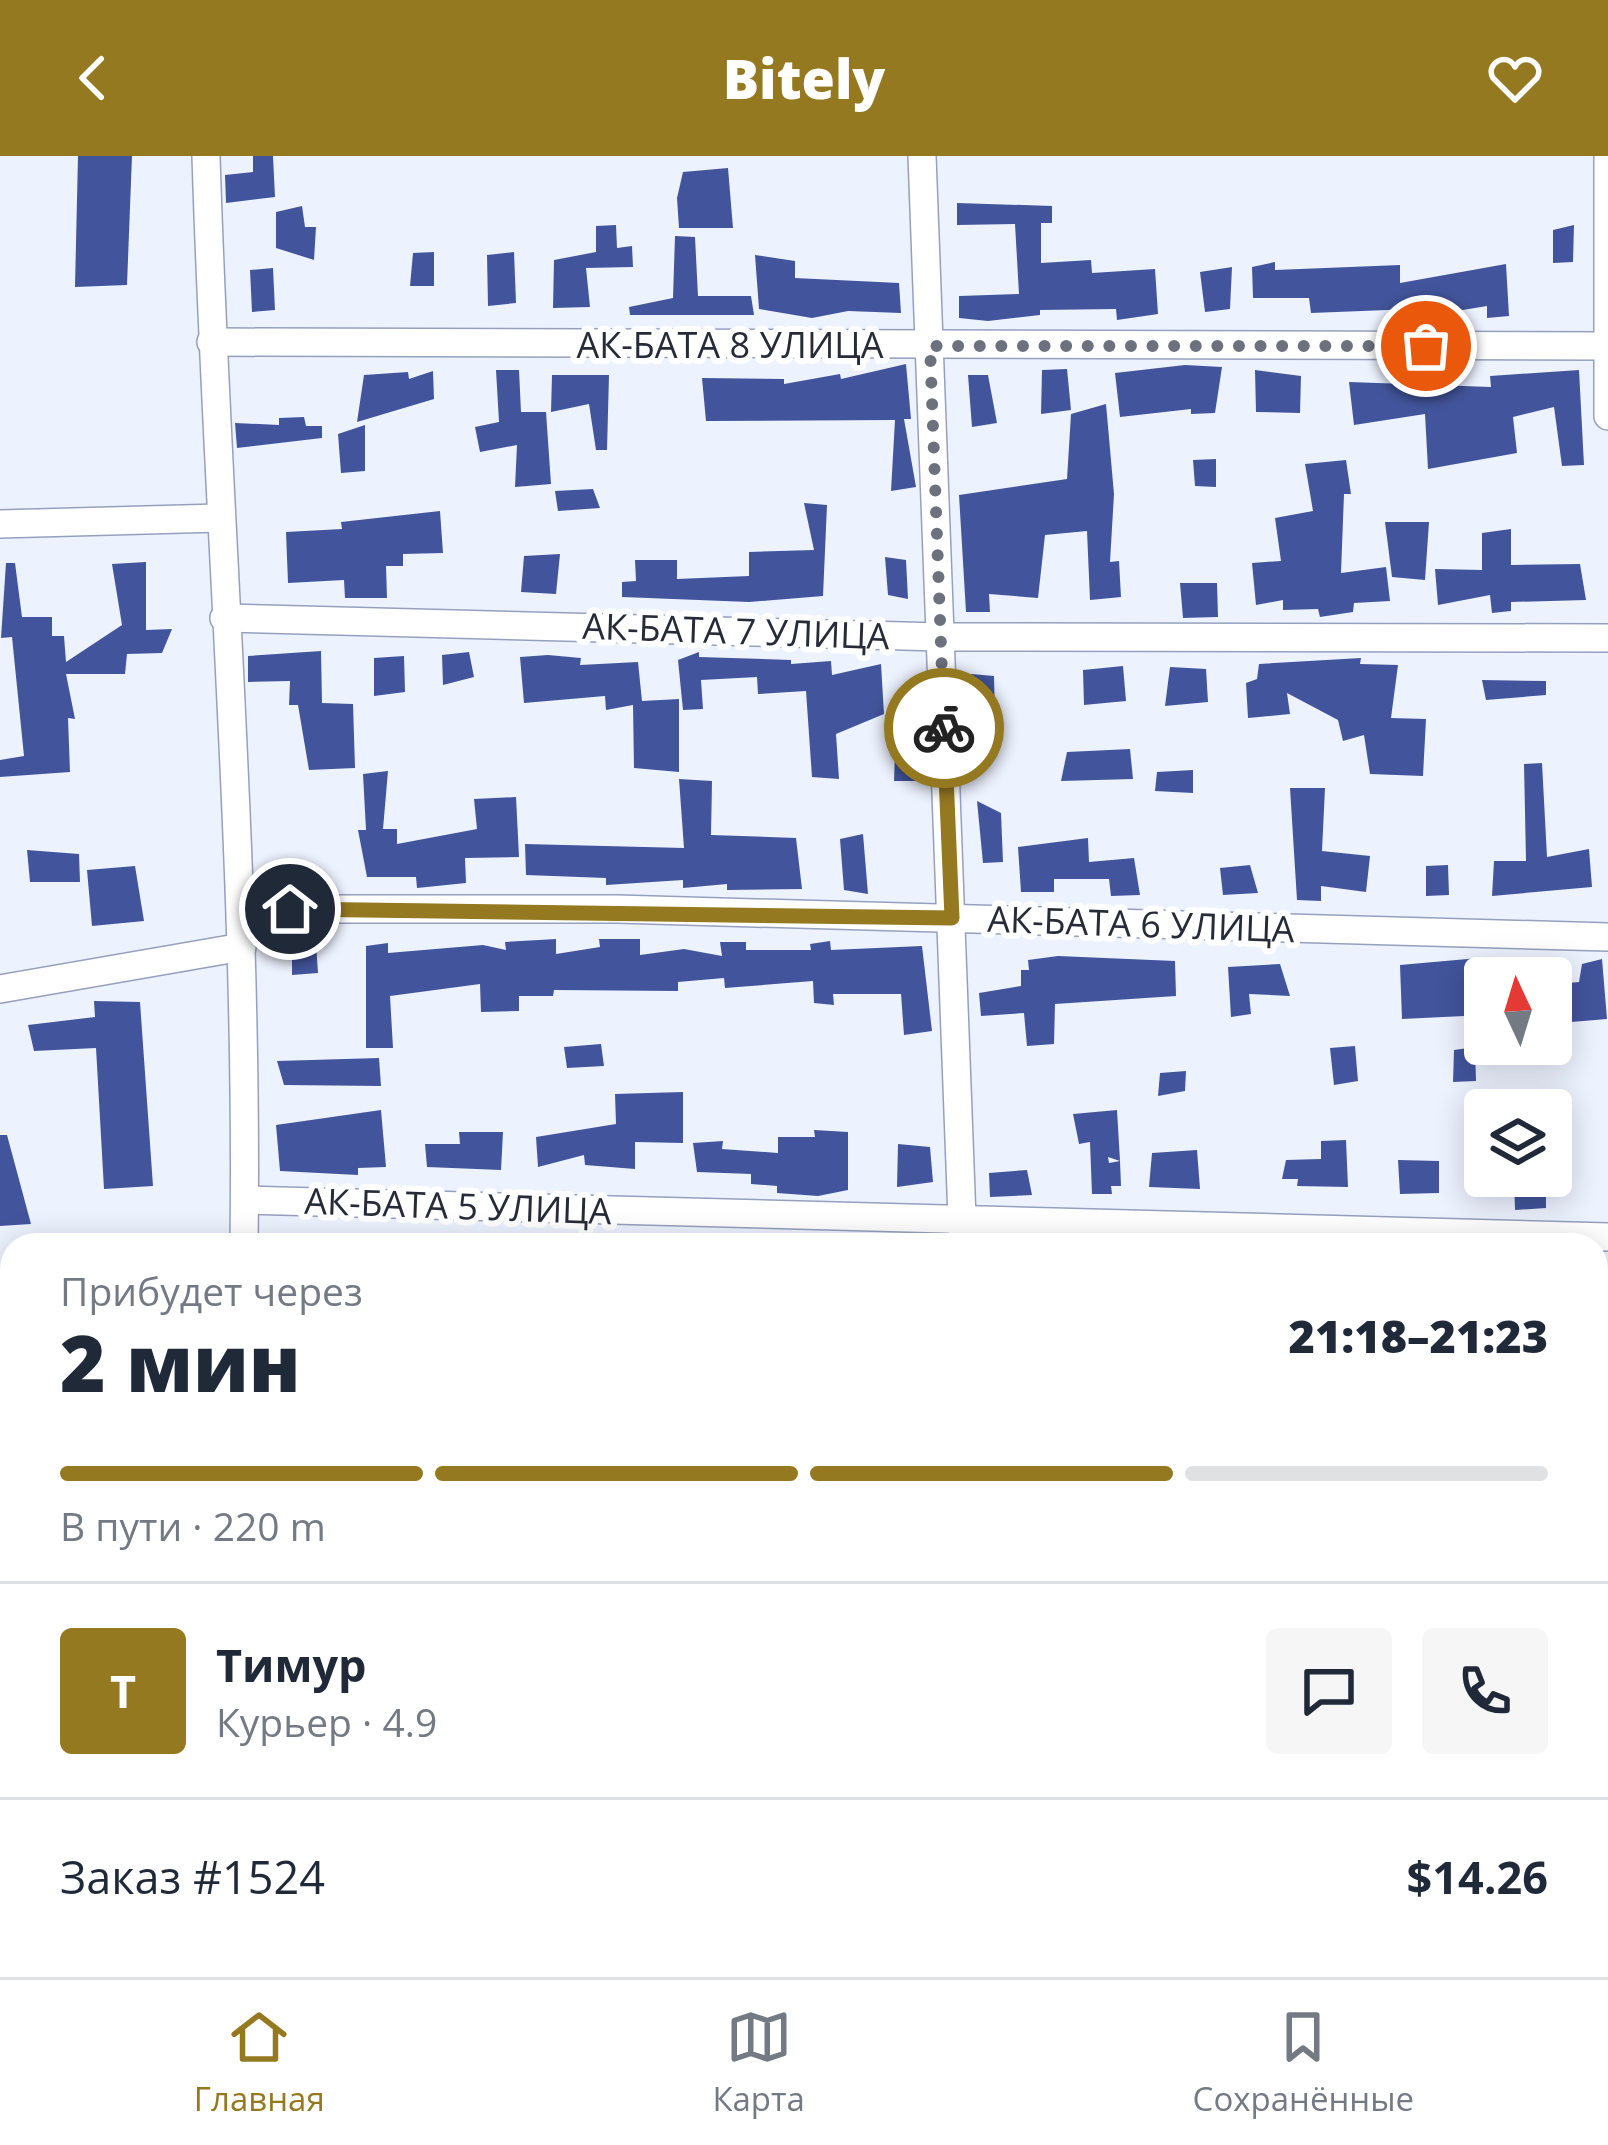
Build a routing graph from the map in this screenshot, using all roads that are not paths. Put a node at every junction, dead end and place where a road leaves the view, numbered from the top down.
1 (206, 156) edge
2 (922, 156) edge
3 (1608, 156) edge
4 (212, 342) junction
5 (930, 346) junction
6 (1607, 346) edge
7 (1608, 416) edge
8 (219, 518) junction
9 (0, 524) edge
10 (224, 618) junction
11 (940, 637) junction
12 (1608, 638) edge
13 (242, 909) junction
14 (952, 918) junction
15 (1608, 937) edge
16 (242, 947) junction
17 (0, 989) edge
18 (244, 1200) junction
19 (963, 1232) edge
20 (244, 1233) edge
21 (1092, 1233) edge

1 - 4 street
2 - 5 street
3 - 6 street
4 - 5 street, АК-БАТА 8 УЛИЦА
4 - 8 street
5 - 6 street, АК-БАТА 8 УЛИЦА
5 - 11 street
6 - 7 street
8 - 9 street
8 - 10 street
10 - 11 street, АК-БАТА 7 УЛИЦА
10 - 13 street
11 - 12 street, АК-БАТА 7 УЛИЦА
11 - 14 street
13 - 14 street, АК-БАТА 6 УЛИЦА
13 - 16 street
14 - 15 street, АК-БАТА 6 УЛИЦА
14 - 19 street
16 - 17 street
16 - 18 street
18 - 19 street, АК-БАТА 5 УЛИЦА
18 - 20 street
19 - 21 street, АК-БАТА 5 УЛИЦА

